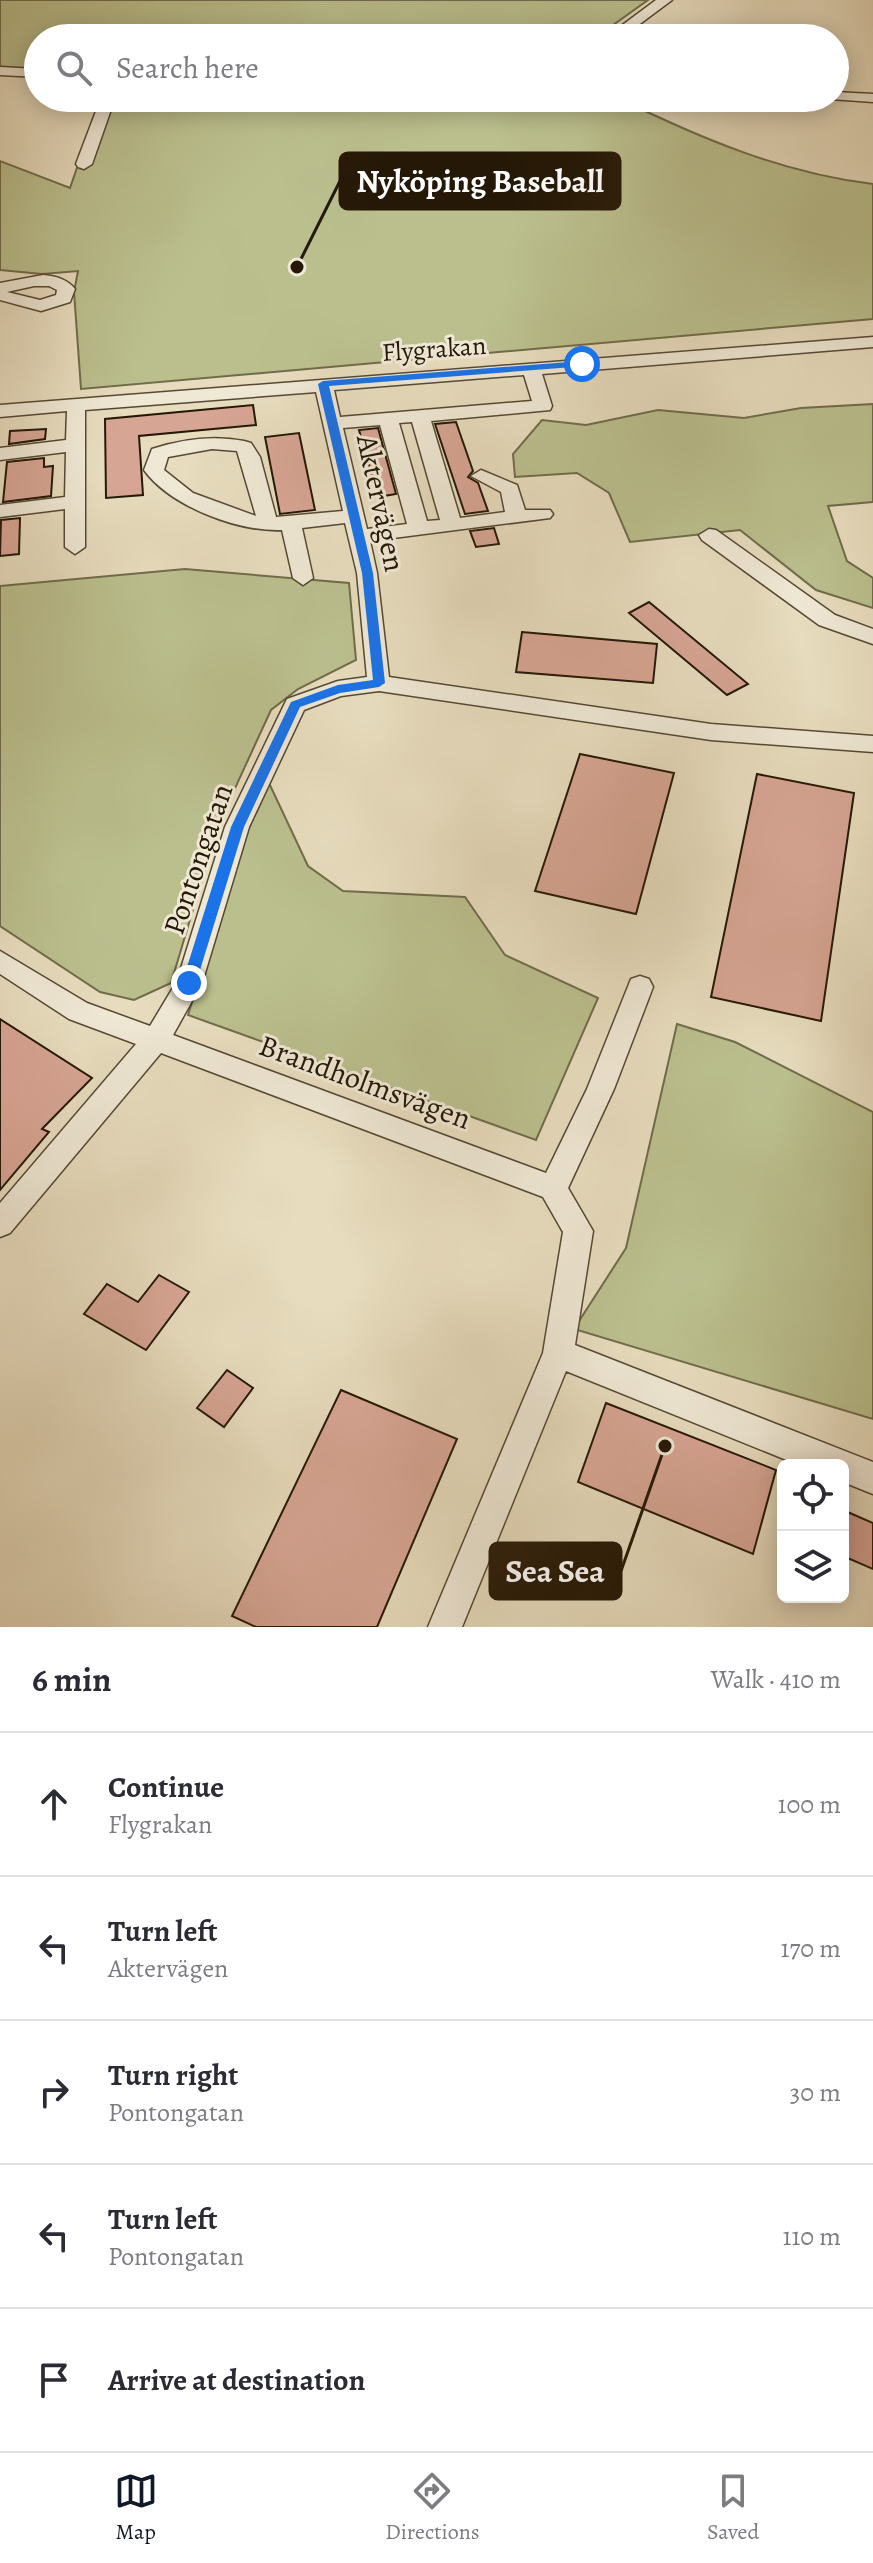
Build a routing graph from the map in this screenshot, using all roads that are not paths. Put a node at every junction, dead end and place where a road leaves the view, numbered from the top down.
1 (665, 0) edge
2 (632, 24) edge
3 (0, 71) edge
4 (24, 72) edge
5 (849, 97) edge
6 (873, 98) edge
7 (103, 112) edge
8 (84, 164) dead end
9 (0, 288) edge
10 (0, 295) edge
11 (873, 342) edge
12 (531, 368) junction
13 (323, 384) junction
14 (76, 405) junction
15 (0, 411) edge
16 (420, 416) junction
17 (388, 419) junction
18 (333, 423) junction
19 (76, 445) junction
20 (0, 454) edge
21 (481, 476) dead end
22 (75, 502) junction
23 (0, 511) edge
24 (543, 514) dead end
25 (516, 517) junction
26 (268, 524) junction
27 (452, 525) junction
28 (291, 526) dead end
29 (356, 526) junction
30 (419, 529) junction
31 (709, 535) dead end
32 (75, 547) dead end
33 (303, 578) dead end
34 (873, 637) edge
35 (379, 683) junction
36 (873, 744) edge
37 (0, 961) edge
38 (640, 987) dead end
39 (155, 1041) junction
40 (553, 1188) junction
41 (5, 1212) edge
42 (558, 1353) junction
43 (823, 1459) edge
44 (849, 1469) edge
45 (873, 1478) edge
46 (445, 1627) edge

1 - 2 street
3 - 4 street
5 - 6 street
7 - 8 street
9 - 10 street
11 - 12 street, Flygrakan
12 - 13 street, Flygrakan
12 - 16 street
13 - 14 street, Flygrakan
13 - 18 street, Aktervägen
14 - 15 street, Flygrakan
14 - 19 street
16 - 17 street
16 - 27 street
17 - 18 street
17 - 30 street
18 - 29 street, Aktervägen
19 - 20 street
19 - 22 street
21 - 25 street
22 - 23 street
22 - 32 street
24 - 25 street
25 - 27 street
26 - 26 street
26 - 29 street
27 - 30 street
28 - 33 street
29 - 30 street
29 - 35 street, Aktervägen
31 - 34 street
35 - 36 street, Pontongatan
35 - 39 street, Pontongatan
37 - 39 street, Brandholmsvägen
38 - 40 street
39 - 40 street, Brandholmsvägen
39 - 41 street, Pontongatan
40 - 42 street
42 - 43 street
42 - 46 street
44 - 45 street

